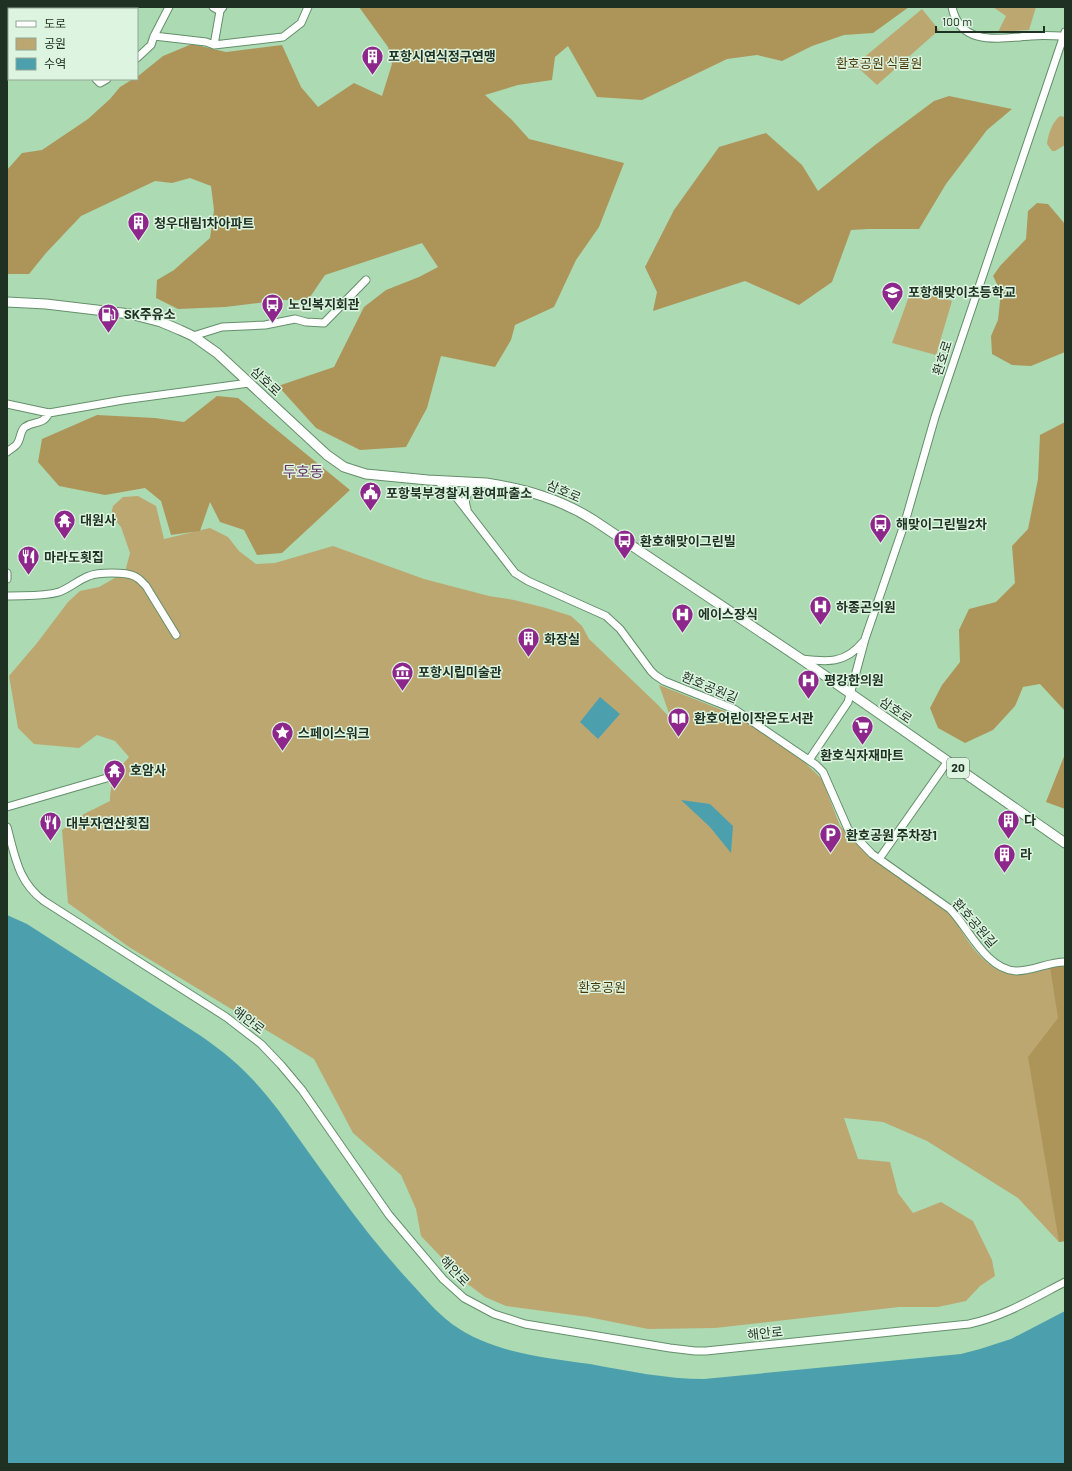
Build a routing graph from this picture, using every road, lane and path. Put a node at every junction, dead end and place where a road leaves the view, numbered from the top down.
1 (169, 7) edge
2 (213, 7) edge
3 (308, 7) edge
4 (952, 7) edge
5 (222, 9) edge
6 (1065, 34) edge
7 (154, 36) junction
8 (214, 44) junction
9 (138, 57) edge
10 (366, 280) dead end
11 (7, 302) edge
12 (193, 336) junction
13 (249, 383) junction
14 (7, 404) edge
15 (49, 413) junction
16 (7, 452) edge
17 (436, 480) junction
18 (486, 483) junction
19 (468, 511) junction
20 (7, 573) edge
21 (7, 579) edge
22 (7, 596) edge
23 (176, 635) dead end
24 (865, 639) junction
25 (801, 659) junction
26 (850, 694) junction
27 (809, 760) junction
28 (948, 761) junction
29 (117, 775) dead end
30 (7, 808) edge
31 (7, 827) edge
32 (1065, 843) edge
33 (879, 859) junction
34 (1065, 962) edge
35 (1065, 1282) edge

1 - 7 street
2 - 5 street
3 - 8 street
4 - 6 street
5 - 8 street
6 - 24 street, 환호로
7 - 8 street
7 - 9 street
10 - 12 street
11 - 12 main road, 삼호로 / 20
12 - 13 main road, 삼호로 / 20
13 - 15 street
13 - 17 main road, 삼호로 / 20
14 - 15 street
15 - 16 street
17 - 18 main road, 삼호로 / 20
17 - 19 street, 환호공원길
18 - 19 street
18 - 25 main road, 삼호로 / 20
19 - 27 street, 환호공원길
20 - 21 street
22 - 23 street
24 - 25 street
24 - 26 street, 환호로
25 - 26 main road, 삼호로 / 20
26 - 27 street, 환호로
26 - 28 main road, 삼호로 / 20
27 - 33 street, 환호공원길
28 - 32 main road, 삼호로 / 20
28 - 33 street
29 - 30 street
31 - 35 street, 해안로
33 - 34 street, 환호공원길

